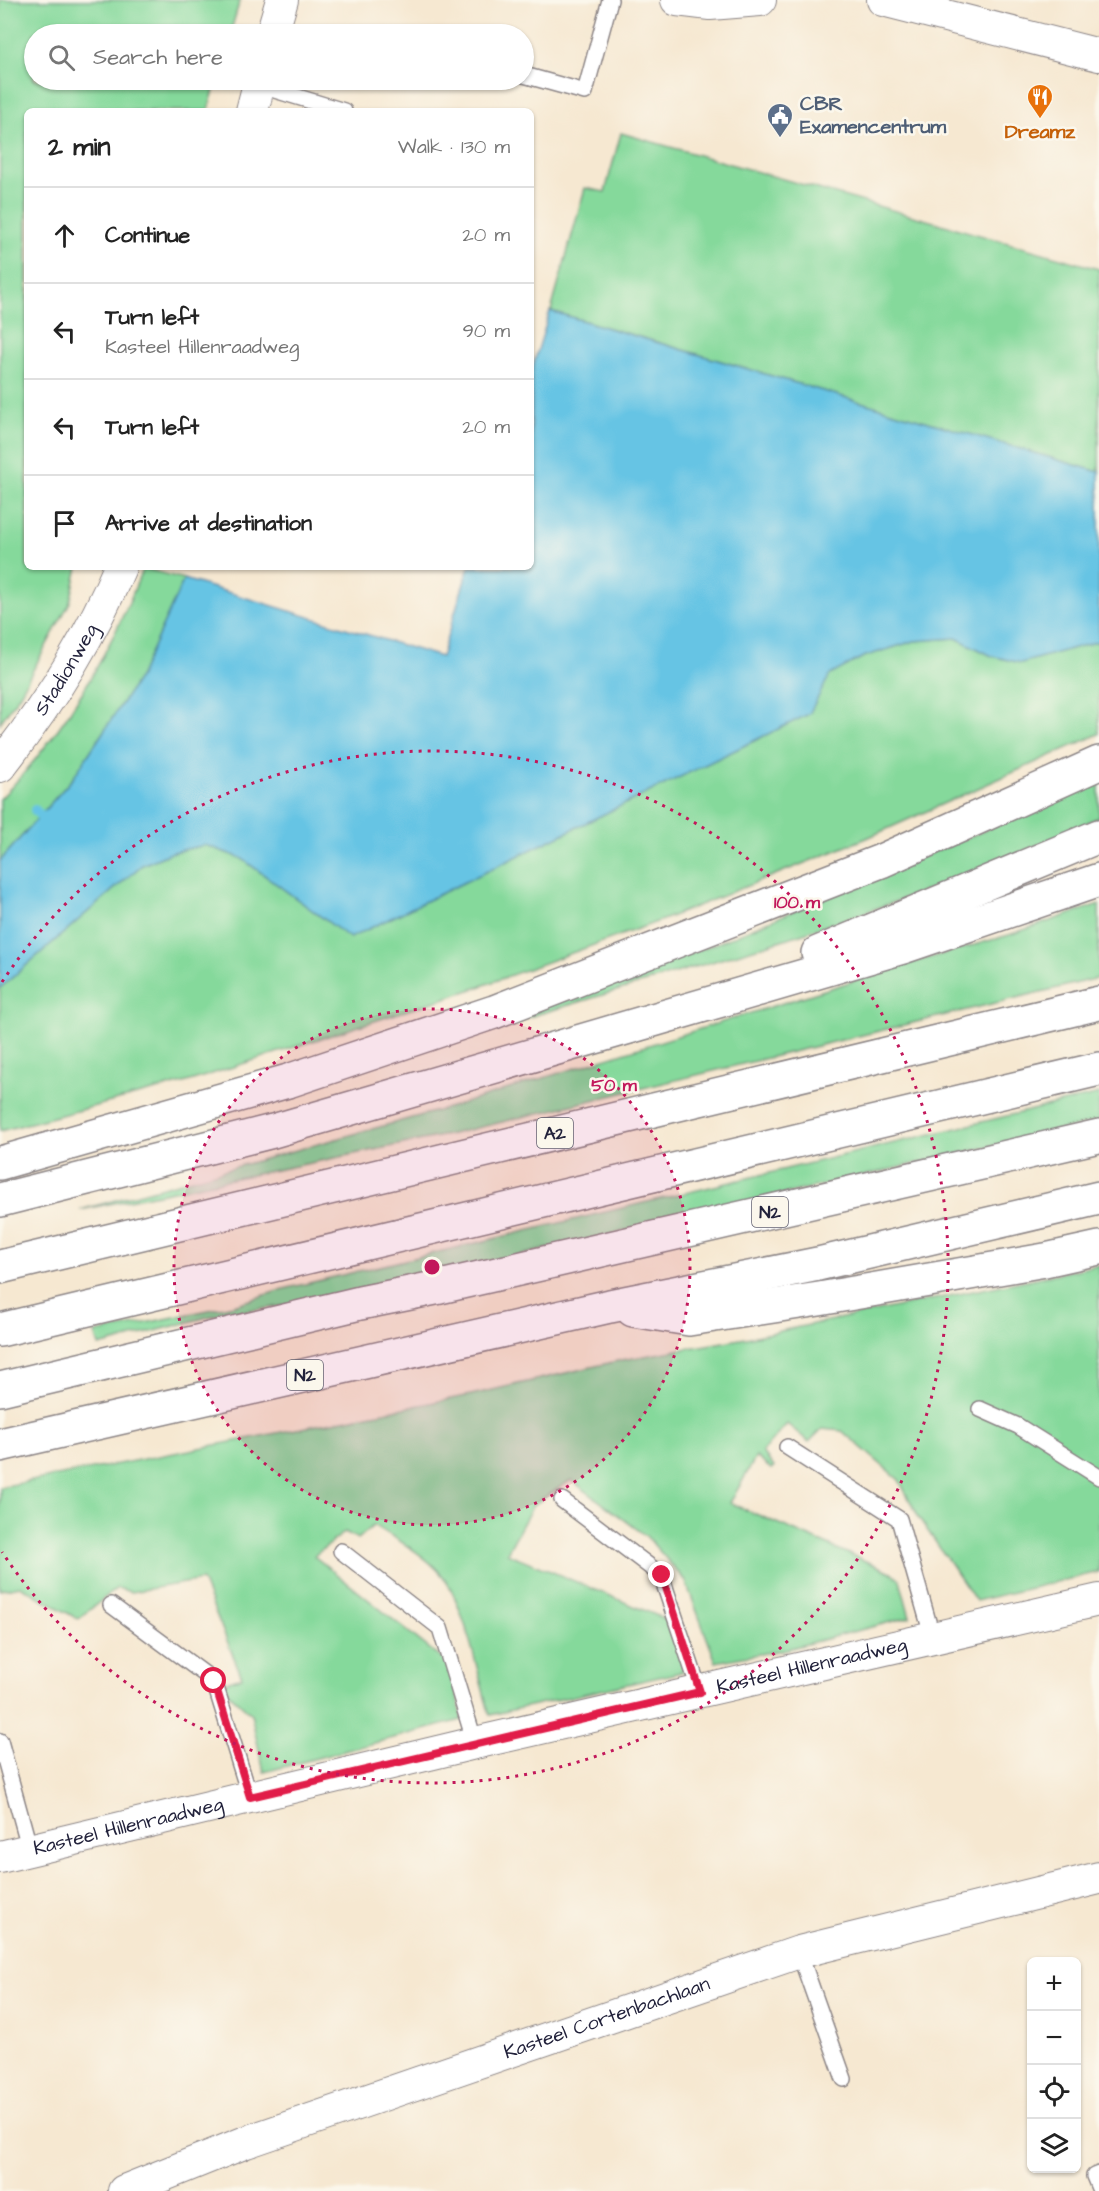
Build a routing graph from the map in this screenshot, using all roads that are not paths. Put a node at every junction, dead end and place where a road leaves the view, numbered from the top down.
1 (282, 0) edge
2 (610, 0) edge
3 (677, 0) edge
4 (760, 0) edge
5 (883, 0) edge
6 (275, 24) edge
7 (1099, 55) edge
8 (534, 78) edge
9 (257, 92) edge
10 (330, 108) edge
11 (119, 570) edge
12 (1099, 763) edge
13 (0, 766) edge
14 (1099, 836) edge
15 (1099, 880) edge
16 (1099, 1003) edge
17 (678, 1012) junction
18 (1099, 1069) edge
19 (1099, 1136) edge
20 (0, 1163) edge
21 (1099, 1198) edge
22 (0, 1200) edge
23 (1099, 1248) edge
24 (0, 1267) edge
25 (610, 1306) junction
26 (0, 1330) edge
27 (0, 1389) edge
28 (980, 1409) dead end
29 (0, 1445) edge
30 (787, 1447) dead end
31 (1099, 1477) edge
32 (562, 1500) dead end
33 (341, 1551) dead end
34 (1099, 1600) edge
35 (111, 1605) dead end
36 (933, 1639) junction
37 (700, 1692) junction
38 (0, 1741) edge
39 (475, 1743) junction
40 (250, 1797) junction
41 (15, 1853) edge
42 (1099, 1878) edge
43 (799, 1952) junction
44 (844, 2079) dead end
45 (1099, 2174) edge
46 (1099, 2188) edge
47 (124, 2191) edge

1 - 6 street
2 - 8 lane
3 - 4 street
5 - 7 street
9 - 10 lane
11 - 13 street, Stadionweg
12 - 20 highway
14 - 17 highway
15 - 17 highway
16 - 24 highway, A2
17 - 22 highway
18 - 26 highway
19 - 27 highway, N2
21 - 25 highway, N2
23 - 25 highway, N2
25 - 29 highway, N2
28 - 31 lane
30 - 36 lane
32 - 37 lane
33 - 39 lane
34 - 36 street, Kasteel Hillenraadweg
35 - 40 lane
36 - 37 street, Kasteel Hillenraadweg
37 - 39 street, Kasteel Hillenraadweg
38 - 41 lane
39 - 40 street, Kasteel Hillenraadweg
40 - 41 street, Kasteel Hillenraadweg
42 - 43 street, Kasteel Cortenbachlaan
43 - 44 lane
43 - 47 street, Kasteel Cortenbachlaan
45 - 46 lane

